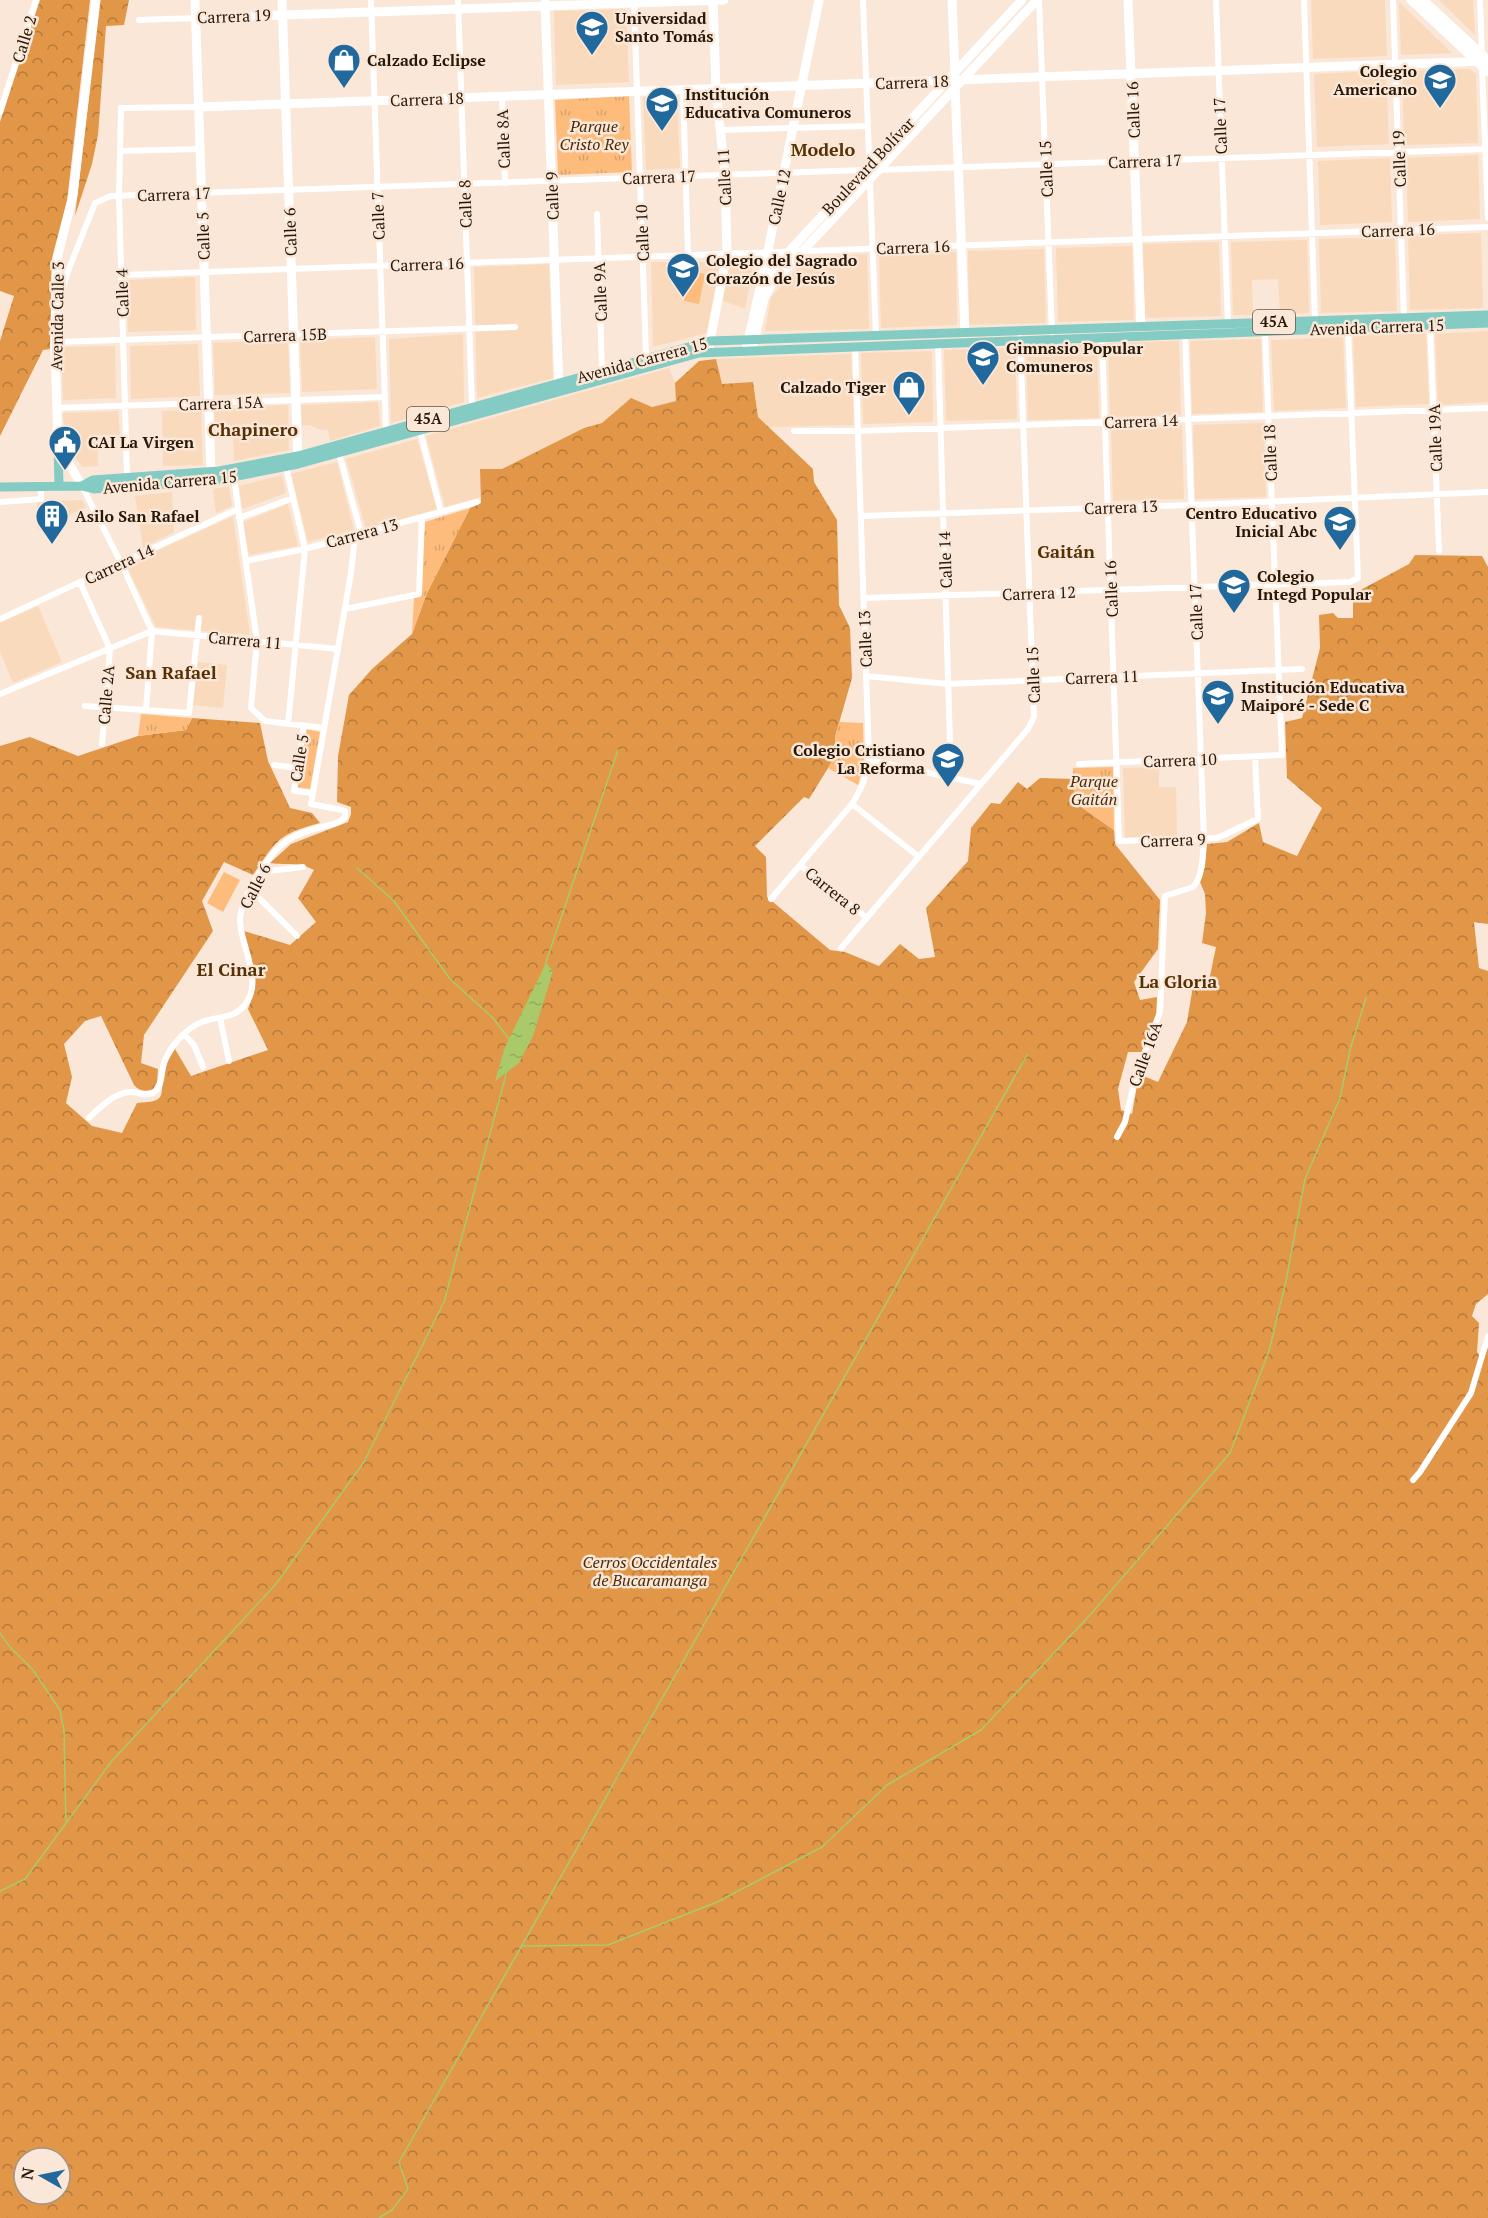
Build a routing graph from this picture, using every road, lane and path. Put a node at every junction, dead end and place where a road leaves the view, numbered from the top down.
1 (36, 0) edge
2 (96, 0) edge
3 (195, 0) edge
4 (282, 0) edge
5 (371, 0) edge
6 (712, 0) edge
7 (724, 0) edge
8 (819, 0) edge
9 (863, 0) edge
10 (952, 0) edge
11 (1022, 0) edge
12 (1038, 0) edge
13 (1128, 0) edge
14 (1216, 0) edge
15 (1304, 0) edge
16 (1393, 0) edge
17 (1411, 0) edge
18 (1423, 0) edge
19 (1480, 0) edge
20 (634, 2) edge
21 (545, 3) edge
22 (458, 4) edge
23 (371, 12) junction
24 (283, 15) junction
25 (196, 18) junction
26 (139, 20) dead end
27 (1484, 62) edge
28 (1395, 65) junction
29 (1306, 68) junction
30 (1218, 71) junction
31 (1131, 74) junction
32 (1042, 77) junction
33 (954, 80) junction
34 (866, 83) junction
35 (802, 86) junction
36 (716, 89) junction
37 (683, 90) junction
38 (637, 91) junction
39 (549, 94) junction
40 (502, 96) junction
41 (461, 98) junction
42 (374, 101) junction
43 (286, 104) junction
44 (199, 107) junction
45 (121, 108) joint
46 (0, 112) edge
47 (868, 126) junction
48 (793, 128) junction
49 (720, 130) junction
50 (200, 149) junction
51 (1487, 149) edge
52 (120, 151) junction
53 (1398, 152) junction
54 (1309, 155) junction
55 (1222, 158) junction
56 (1134, 161) junction
57 (1046, 164) junction
58 (958, 167) junction
59 (870, 171) junction
60 (784, 173) junction
61 (725, 175) junction
62 (686, 176) junction
63 (640, 178) junction
64 (552, 181) junction
65 (505, 183) junction
66 (464, 184) junction
67 (377, 187) junction
68 (289, 190) junction
69 (201, 194) junction
70 (119, 196) junction
71 (597, 214) dead end
72 (1488, 218) edge
73 (1488, 227) edge
74 (1401, 230) junction
75 (1312, 234) junction
76 (1224, 237) junction
77 (1137, 240) junction
78 (1048, 243) junction
79 (961, 246) junction
80 (872, 249) junction
81 (803, 251) junction
82 (767, 252) junction
83 (789, 252) junction
84 (727, 254) junction
85 (688, 255) junction
86 (643, 257) junction
87 (598, 258) junction
88 (554, 260) junction
89 (467, 263) junction
90 (380, 266) junction
91 (292, 269) junction
92 (204, 272) junction
93 (122, 275) junction
94 (760, 288) junction
95 (55, 315) junction
96 (1488, 315) edge
97 (1404, 318) junction
98 (1315, 321) junction
99 (1488, 323) edge
100 (1228, 324) junction
101 (1430, 326) junction
102 (515, 327) dead end
103 (1141, 327) junction
104 (1348, 328) junction
105 (469, 329) junction
106 (382, 332) junction
107 (1265, 332) junction
108 (964, 333) junction
109 (1185, 334) junction
110 (294, 335) junction
111 (1052, 335) junction
112 (876, 336) junction
113 (1020, 336) junction
114 (1102, 337) junction
115 (206, 338) junction
116 (123, 340) junction
117 (751, 340) junction
118 (710, 341) junction
119 (55, 342) junction
120 (938, 343) junction
121 (855, 346) junction
122 (749, 350) junction
123 (708, 352) junction
124 (646, 357) junction
125 (602, 370) junction
126 (559, 388) junction
127 (385, 397) junction
128 (295, 400) junction
129 (209, 403) junction
130 (125, 406) junction
131 (472, 407) junction
132 (57, 408) junction
133 (1488, 408) edge
134 (1434, 411) junction
135 (1351, 414) junction
136 (1268, 417) junction
137 (1188, 420) junction
138 (1105, 422) junction
139 (1023, 425) junction
140 (941, 428) junction
141 (386, 431) junction
142 (420, 431) junction
143 (794, 431) dead end
144 (858, 431) junction
145 (58, 444) junction
146 (339, 453) junction
147 (298, 460) junction
148 (286, 467) junction
149 (211, 472) junction
150 (127, 477) junction
151 (234, 478) junction
152 (41, 486) junction
153 (59, 486) junction
154 (82, 486) junction
155 (0, 487) edge
156 (1488, 492) edge
157 (1437, 494) junction
158 (293, 498) junction
159 (1354, 498) junction
160 (1272, 501) junction
161 (0, 502) edge
162 (477, 502) dead end
163 (1192, 505) junction
164 (1108, 507) junction
165 (238, 509) junction
166 (1027, 510) junction
167 (441, 512) junction
168 (943, 513) junction
169 (861, 516) junction
170 (422, 517) junction
171 (239, 518) junction
172 (358, 534) junction
173 (305, 549) junction
174 (1439, 551) dead end
175 (246, 561) junction
176 (121, 563) junction
177 (80, 582) junction
178 (1275, 586) junction
179 (1195, 588) junction
180 (1111, 591) junction
181 (1030, 593) junction
182 (946, 595) junction
183 (864, 598) junction
184 (345, 609) junction
185 (199, 618) dead end
186 (0, 619) edge
187 (152, 631) junction
188 (197, 636) junction
189 (257, 641) junction
190 (296, 645) junction
191 (110, 648) junction
192 (338, 649) junction
193 (1302, 669) dead end
194 (1279, 670) junction
195 (1198, 674) junction
196 (866, 676) junction
197 (1114, 677) junction
198 (1033, 680) junction
199 (948, 684) junction
200 (0, 694) edge
201 (85, 706) dead end
202 (105, 708) junction
203 (146, 710) junction
204 (288, 724) junction
205 (304, 726) junction
206 (324, 728) junction
207 (102, 744) dead end
208 (1282, 755) joint
209 (1255, 757) junction
210 (1202, 759) junction
211 (869, 760) junction
212 (1117, 763) junction
213 (1078, 764) dead end
214 (274, 765) dead end
215 (297, 768) junction
216 (951, 777) junction
217 (981, 784) junction
218 (313, 793) junction
219 (852, 804) junction
220 (1204, 839) junction
221 (1119, 841) joint
222 (919, 857) junction
223 (800, 865) junction
224 (303, 867) dead end
225 (261, 872) junction
226 (250, 890) junction
227 (1165, 896) joint
228 (771, 899) dead end
229 (867, 918) junction
230 (297, 936) dead end
231 (841, 948) dead end
232 (220, 1018) junction
233 (184, 1034) junction
234 (228, 1061) dead end
235 (202, 1067) dead end
236 (89, 1118) dead end
237 (1117, 1137) dead end
238 (1488, 1336) edge
239 (1413, 1480) dead end

1 - 46 street, Calle 2
2 - 95 street, Avenida Calle 3
3 - 25 street, Calle 5
4 - 24 street, Calle 6
5 - 23 street, Calle 7
6 - 7 street, Carrera 19
6 - 20 street, Carrera 19
6 - 36 street, Calle 11
8 - 35 street, Calle 12
9 - 34 street
10 - 33 street
11 - 33 street, Boulevard Bolívar
12 - 32 street, Calle 15
12 - 33 street, Boulevard Bolívar
13 - 31 street, Calle 16
14 - 30 street, Calle 17
15 - 29 street
16 - 28 street, Calle 19
17 - 27 street
18 - 27 street
19 - 27 street
20 - 21 street, Carrera 19
20 - 38 street, Calle 10
21 - 22 street, Carrera 19
21 - 39 street, Calle 9
22 - 23 street, Carrera 19
22 - 41 street, Calle 8
23 - 24 street, Carrera 19
23 - 42 street, Calle 7
24 - 25 street, Carrera 19
24 - 43 street, Calle 6
25 - 26 street, Carrera 19
25 - 44 street, Calle 5
27 - 28 street, Carrera 18
27 - 51 street
28 - 29 street, Carrera 18
28 - 53 street, Calle 19
29 - 30 street, Carrera 18
29 - 54 street
30 - 31 street, Carrera 18
30 - 55 street, Calle 17
31 - 32 street, Carrera 18
31 - 56 street, Calle 16
32 - 33 street, Carrera 18
32 - 57 street, Calle 15
33 - 34 street, Carrera 18
33 - 58 street
33 - 59 street, Boulevard Bolívar
34 - 35 street, Carrera 18
34 - 47 street
35 - 36 street, Carrera 18
35 - 48 street, Calle 12
36 - 37 street, Carrera 18
36 - 49 street, Calle 11
37 - 38 street, Carrera 18
37 - 62 street
38 - 39 street, Carrera 18
38 - 63 street, Calle 10
39 - 40 street, Carrera 18
39 - 64 street, Calle 9
40 - 41 street, Carrera 18
40 - 65 street, Calle 8A
41 - 42 street, Carrera 18
41 - 66 street, Calle 8
42 - 43 street, Carrera 18
42 - 67 street, Calle 7
43 - 44 street, Carrera 18
43 - 68 street, Calle 6
44 - 45 street, Carrera 18
44 - 50 street, Calle 5
45 - 52 street, Calle 4
47 - 48 street
47 - 59 street
48 - 49 street
48 - 60 street, Calle 12
49 - 61 street, Calle 11
50 - 52 street
50 - 69 street, Calle 5
51 - 53 street, Carrera 17
51 - 72 street
52 - 70 street, Calle 4
53 - 54 street, Carrera 17
53 - 74 street, Calle 19
54 - 55 street, Carrera 17
54 - 75 street
55 - 56 street, Carrera 17
55 - 76 street, Calle 17
56 - 57 street, Carrera 17
56 - 77 street, Calle 16
57 - 58 street, Carrera 17
57 - 78 street, Calle 15
58 - 59 street, Carrera 17
58 - 79 street
59 - 60 street, Carrera 17
59 - 80 street
59 - 81 street, Boulevard Bolívar
59 - 83 street, Boulevard Bolívar
60 - 61 street, Carrera 17
60 - 82 street, Calle 12
61 - 62 street, Carrera 17
61 - 84 street, Calle 11
62 - 63 street, Carrera 17
62 - 85 street
63 - 64 street, Carrera 17
63 - 86 street, Calle 10
64 - 65 street, Carrera 17
64 - 88 street, Calle 9
65 - 66 street, Carrera 17
66 - 67 street, Carrera 17
66 - 89 street, Calle 8
67 - 68 street, Carrera 17
67 - 90 street, Calle 7
68 - 69 street, Carrera 17
68 - 91 street, Calle 6
69 - 70 street, Carrera 17
69 - 92 street, Calle 5
70 - 93 street, Calle 4
70 - 95 street, Carrera 17
71 - 87 street, Calle 9A
73 - 74 street, Carrera 16
74 - 75 street, Carrera 16
74 - 97 street, Calle 19
75 - 76 street, Carrera 16
75 - 98 street
76 - 77 street, Carrera 16
76 - 100 street, Calle 17
77 - 78 street, Carrera 16
77 - 103 street, Calle 16
78 - 79 street, Carrera 16
78 - 111 street, Calle 15
79 - 80 street, Carrera 16
79 - 108 street
80 - 81 street, Carrera 16
80 - 112 street
81 - 83 street, Carrera 16
81 - 117 street, Boulevard Bolívar
82 - 83 street, Carrera 16
82 - 84 street, Carrera 16
82 - 94 street, Calle 12
83 - 94 street, Boulevard Bolívar
84 - 85 street, Carrera 16
84 - 118 street, Calle 11
85 - 86 street, Carrera 16
86 - 87 street, Carrera 16
86 - 124 street, Calle 10
87 - 88 street, Carrera 16
87 - 125 street, Calle 9A
88 - 89 street, Carrera 16
88 - 126 street, Calle 9
89 - 90 street, Carrera 16
89 - 105 street, Calle 8
90 - 91 street, Carrera 16
90 - 106 street, Calle 7
91 - 92 street, Carrera 16
91 - 110 street, Calle 6
92 - 93 street, Carrera 16
92 - 115 street, Calle 5
93 - 116 street, Calle 4
94 - 117 street, Boulevard Bolívar
95 - 119 street, Avenida Calle 3
96 - 97 main road, Avenida Carrera 15 / 45A
97 - 98 main road, Avenida Carrera 15 / 45A
98 - 100 main road, Avenida Carrera 15 / 45A
99 - 101 main road, Avenida Carrera 15 / 45A
100 - 103 main road, Avenida Carrera 15 / 45A
101 - 104 main road, Avenida Carrera 15 / 45A
101 - 134 street, Calle 19A
102 - 105 street, Carrera 15B
103 - 111 main road, Avenida Carrera 15 / 45A
104 - 107 main road, Avenida Carrera 15 / 45A
104 - 135 street
105 - 106 street, Carrera 15B
105 - 131 street, Calle 8
106 - 110 street, Carrera 15B
106 - 127 street, Calle 7
107 - 109 main road, Avenida Carrera 15 / 45A
107 - 136 street, Calle 18
108 - 112 main road, Avenida Carrera 15 / 45A
108 - 113 main road, Avenida Carrera 15 / 45A
109 - 114 main road, Avenida Carrera 15 / 45A
109 - 137 street, Calle 17
110 - 115 street, Carrera 15B
110 - 128 street, Calle 6
111 - 113 main road, Avenida Carrera 15 / 45A
111 - 114 main road, Avenida Carrera 15 / 45A
112 - 117 main road, Avenida Carrera 15 / 45A
113 - 120 main road, Avenida Carrera 15 / 45A
113 - 139 street, Calle 15
114 - 138 street, Calle 16
115 - 116 street, Carrera 15B
115 - 129 street, Calle 5
116 - 119 street, Carrera 15B
116 - 130 street, Calle 4
117 - 118 main road, Avenida Carrera 15 / 45A
117 - 122 street
118 - 123 street, Calle 11
118 - 124 main road, Avenida Carrera 15 / 45A
119 - 132 street, Avenida Calle 3
120 - 121 main road, Avenida Carrera 15 / 45A
120 - 140 street, Calle 14
121 - 122 main road, Avenida Carrera 15 / 45A
121 - 144 street, Calle 13
122 - 123 main road, Avenida Carrera 15 / 45A
123 - 126 main road, Avenida Carrera 15 / 45A
124 - 125 main road, Avenida Carrera 15 / 45A
125 - 126 main road, Avenida Carrera 15 / 45A
126 - 131 main road, Avenida Carrera 15 / 45A
126 - 142 main road, Avenida Carrera 15 / 45A
127 - 128 street, Carrera 15A
127 - 141 street, Calle 7
128 - 129 street, Carrera 15A
128 - 147 street, Calle 6
129 - 130 street, Carrera 15A
129 - 149 street, Calle 5
130 - 132 street, Carrera 15A
130 - 150 street, Calle 4
131 - 141 main road, Avenida Carrera 15 / 45A
132 - 145 street, Avenida Calle 3
133 - 134 street, Carrera 14
134 - 135 street, Carrera 14
134 - 157 street, Calle 19A
135 - 136 street, Carrera 14
135 - 159 street
136 - 137 street, Carrera 14
136 - 160 street, Calle 18
137 - 138 street, Carrera 14
137 - 163 street, Calle 17
138 - 139 street, Carrera 14
138 - 164 street, Calle 16
139 - 140 street, Carrera 14
139 - 166 street, Calle 15
140 - 144 street, Carrera 14
140 - 168 street, Calle 14
141 - 147 main road, Avenida Carrera 15 / 45A
142 - 146 main road, Avenida Carrera 15 / 45A
142 - 167 street
143 - 144 street, Carrera 14
144 - 169 street, Calle 13
145 - 153 main road
145 - 154 street, Avenida Calle 3
146 - 147 main road, Avenida Carrera 15 / 45A
146 - 172 street
147 - 148 main road, Avenida Carrera 15 / 45A
147 - 149 main road, Avenida Carrera 15 / 45A
148 - 151 main road, Avenida Carrera 15 / 45A
148 - 158 street, Calle 5
149 - 150 main road, Avenida Carrera 15 / 45A
150 - 154 main road, Avenida Carrera 15 / 45A
151 - 154 main road, Avenida Carrera 15 / 45A
151 - 165 street
152 - 153 main road, 45A
152 - 155 main road, 45A
152 - 161 street
153 - 154 main road, 45A
154 - 176 street
156 - 157 street, Carrera 13
157 - 159 street, Carrera 13
157 - 174 street, Calle 19A
158 - 171 street
158 - 173 street, Calle 5
159 - 160 street, Carrera 13
159 - 178 street, Carrera 12
160 - 163 street, Carrera 13
160 - 178 street, Calle 18
162 - 167 street, Carrera 13
163 - 164 street, Carrera 13
163 - 179 street, Calle 17
164 - 166 street, Carrera 13
164 - 180 street, Calle 16
165 - 171 street
165 - 176 street, Carrera 14
166 - 168 street, Carrera 13
166 - 181 street, Calle 15
167 - 170 street, Carrera 13
168 - 169 street, Carrera 13
168 - 182 street, Calle 14
169 - 183 street, Calle 13
170 - 172 street, Carrera 13
170 - 184 street
171 - 175 street
172 - 173 street, Carrera 13
172 - 184 street
173 - 175 street, Carrera 13
173 - 190 street, Calle 5
175 - 189 street
176 - 177 street, Carrera 14
176 - 187 street
177 - 186 street, Carrera 14
177 - 191 street, Calle 2A
178 - 179 street, Carrera 12
178 - 194 street, Calle 18
179 - 180 street, Carrera 12
179 - 195 street, Calle 17
180 - 181 street, Carrera 12
180 - 197 street, Calle 16
181 - 182 street, Carrera 12
181 - 198 street, Calle 15
182 - 183 street, Carrera 12
182 - 199 street, Calle 14
183 - 196 street, Calle 13
184 - 192 street
185 - 188 street
187 - 188 street, Carrera 11
187 - 191 street
187 - 203 street
188 - 189 street, Carrera 11
188 - 203 street
189 - 190 street, Carrera 11
189 - 204 street
190 - 192 street, Carrera 11
190 - 204 street, Calle 5
191 - 200 street
191 - 202 street, Calle 2A
192 - 206 street
193 - 194 street, Carrera 11
194 - 195 street, Carrera 11
194 - 208 street, Calle 18
195 - 197 street, Carrera 11
195 - 210 street, Calle 17
196 - 199 street, Carrera 11
196 - 211 street, Calle 13
197 - 198 street, Carrera 11
197 - 212 street, Calle 16
198 - 199 street, Carrera 11
198 - 217 street, Calle 15
199 - 216 street, Calle 14
201 - 202 street
202 - 203 street
202 - 207 street, Calle 2A
204 - 205 street
205 - 206 street
205 - 215 street, Calle 5
206 - 218 street
208 - 209 street, Carrera 10
209 - 210 street, Carrera 10
209 - 220 street, Carrera 9
210 - 212 street, Carrera 10
210 - 220 street, Calle 17
211 - 216 street
211 - 219 street, Calle 13
212 - 213 street, Carrera 10
212 - 221 street, Calle 16
214 - 215 street
215 - 218 street, Calle 5
216 - 217 street
217 - 222 street, Calle 15
218 - 225 street, Calle 6
219 - 222 street
219 - 223 street, Calle 13
220 - 221 street, Carrera 9
220 - 227 street, Calle 17
222 - 229 street, Calle 15
223 - 228 street, Calle 13
223 - 229 street, Carrera 8
224 - 225 street
225 - 226 street, Calle 6
226 - 230 street
226 - 232 street, Calle 6
227 - 237 street, Calle 16A
229 - 231 street, Calle 15
232 - 233 street, Calle 6
232 - 234 street
233 - 235 street
233 - 236 street, Calle 6
238 - 239 street

